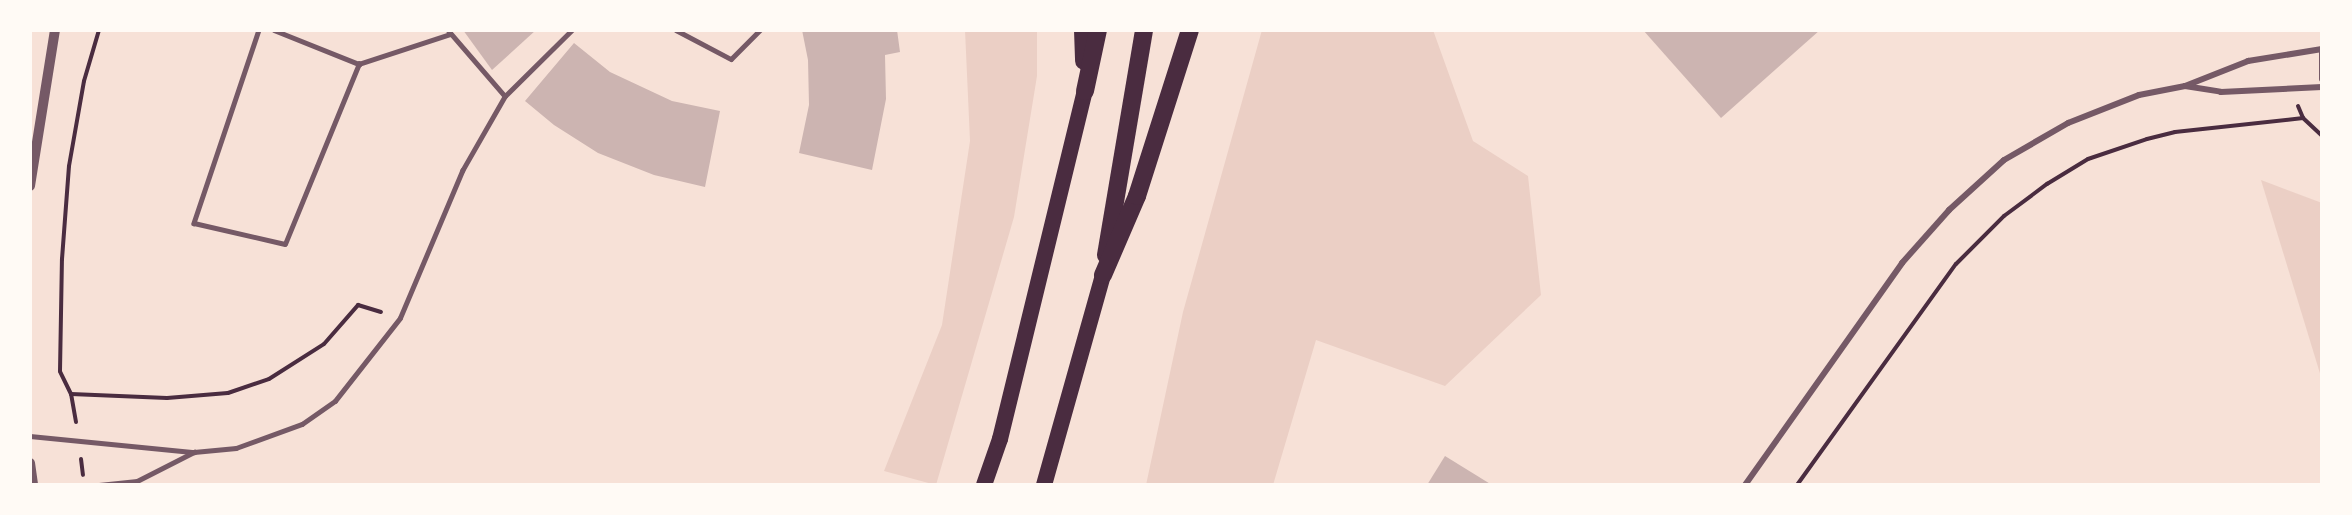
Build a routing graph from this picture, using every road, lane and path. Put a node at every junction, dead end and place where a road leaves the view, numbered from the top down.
1 (55, 30) edge
2 (99, 30) edge
3 (259, 30) edge
4 (274, 30) edge
5 (572, 30) edge
6 (676, 30) edge
7 (760, 30) edge
8 (1083, 30) edge
9 (1098, 30) edge
10 (1144, 30) edge
11 (1190, 30) edge
12 (449, 32) edge
13 (2322, 49) edge
14 (359, 64) junction
15 (2322, 79) edge
16 (2185, 86) junction
17 (2322, 87) edge
18 (1085, 91) junction
19 (505, 96) junction
20 (2303, 118) dead end
21 (30, 186) edge
22 (1103, 275) junction
23 (400, 318) junction
24 (60, 371) dead end
25 (71, 394) dead end
26 (30, 436) edge
27 (194, 452) junction
28 (30, 463) edge
29 (33, 485) edge
30 (99, 485) edge
31 (984, 485) edge
32 (1044, 485) edge
33 (1745, 485) edge
34 (1797, 485) edge

1 - 21 street
2 - 24 path
3 - 14 lane
4 - 14 lane
5 - 19 lane
6 - 7 lane
8 - 18 highway
9 - 18 highway
10 - 22 highway
11 - 22 highway
12 - 14 lane
12 - 19 lane
13 - 15 street
13 - 16 street
16 - 17 street
16 - 33 street
18 - 31 highway
19 - 23 lane
20 - 34 path
22 - 32 highway
23 - 25 path
23 - 27 lane
26 - 27 lane
27 - 30 lane
28 - 29 street

